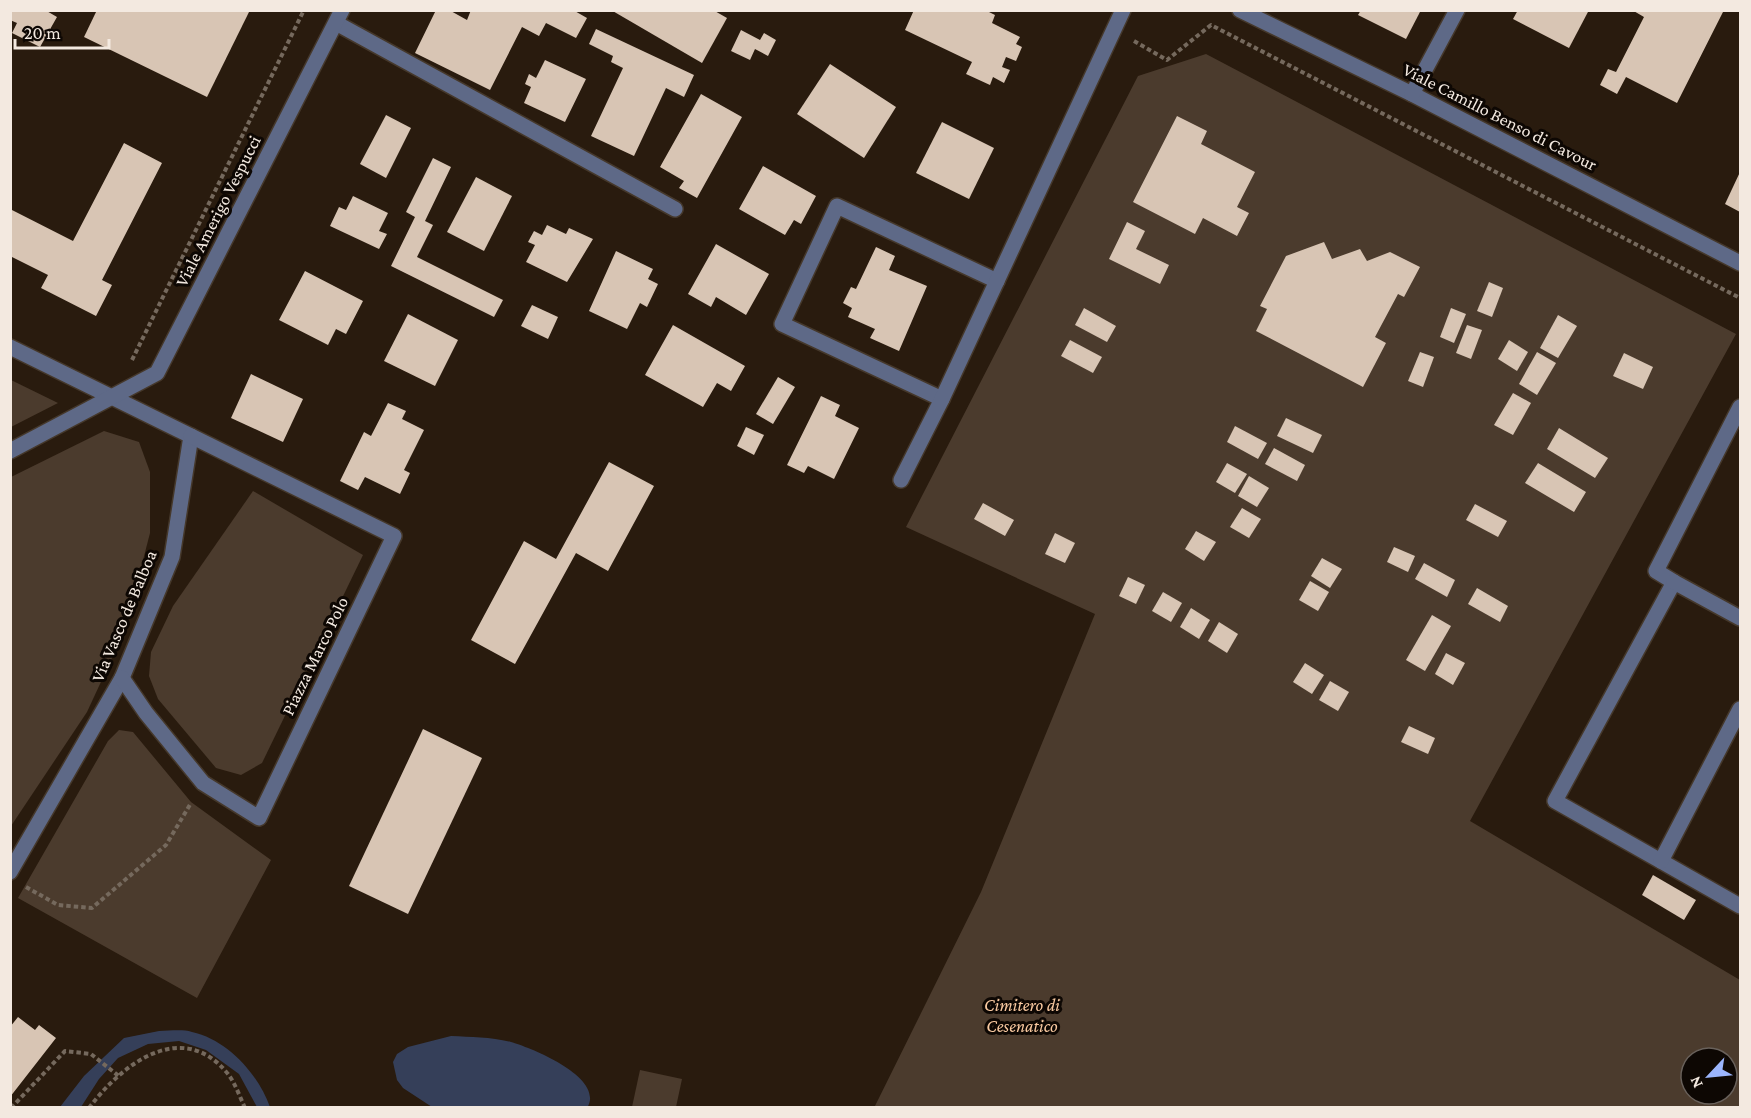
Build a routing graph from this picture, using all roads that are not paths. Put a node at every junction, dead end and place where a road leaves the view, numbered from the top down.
1 (1123, 10) edge
2 (1240, 10) edge
3 (1457, 10) edge
4 (339, 17) edge
5 (1412, 94) junction
6 (675, 209) dead end
7 (1740, 263) edge
8 (997, 280) junction
9 (10, 347) edge
10 (114, 397) junction
11 (942, 399) junction
12 (1740, 407) edge
13 (191, 436) junction
14 (10, 451) edge
15 (901, 480) dead end
16 (1674, 582) junction
17 (1740, 618) edge
18 (122, 678) junction
19 (1740, 709) edge
20 (1661, 861) junction
21 (15, 877) edge
22 (1740, 906) edge

1 - 8 street
2 - 5 street, Viale Camillo Benso di Cavour
3 - 5 street
4 - 6 street, Viale Amerigo Vespucci
4 - 10 street, Viale Amerigo Vespucci
5 - 7 street, Viale Camillo Benso di Cavour
8 - 11 street
8 - 11 street
9 - 10 street
10 - 13 street
10 - 14 street, Viale Amerigo Vespucci
11 - 15 street
12 - 16 street
13 - 18 street, Via Vasco de Balboa
13 - 18 street, Piazza Marco Polo
16 - 17 street
16 - 20 street
18 - 21 street, Via Vasco de Balboa
19 - 20 street
20 - 22 street

